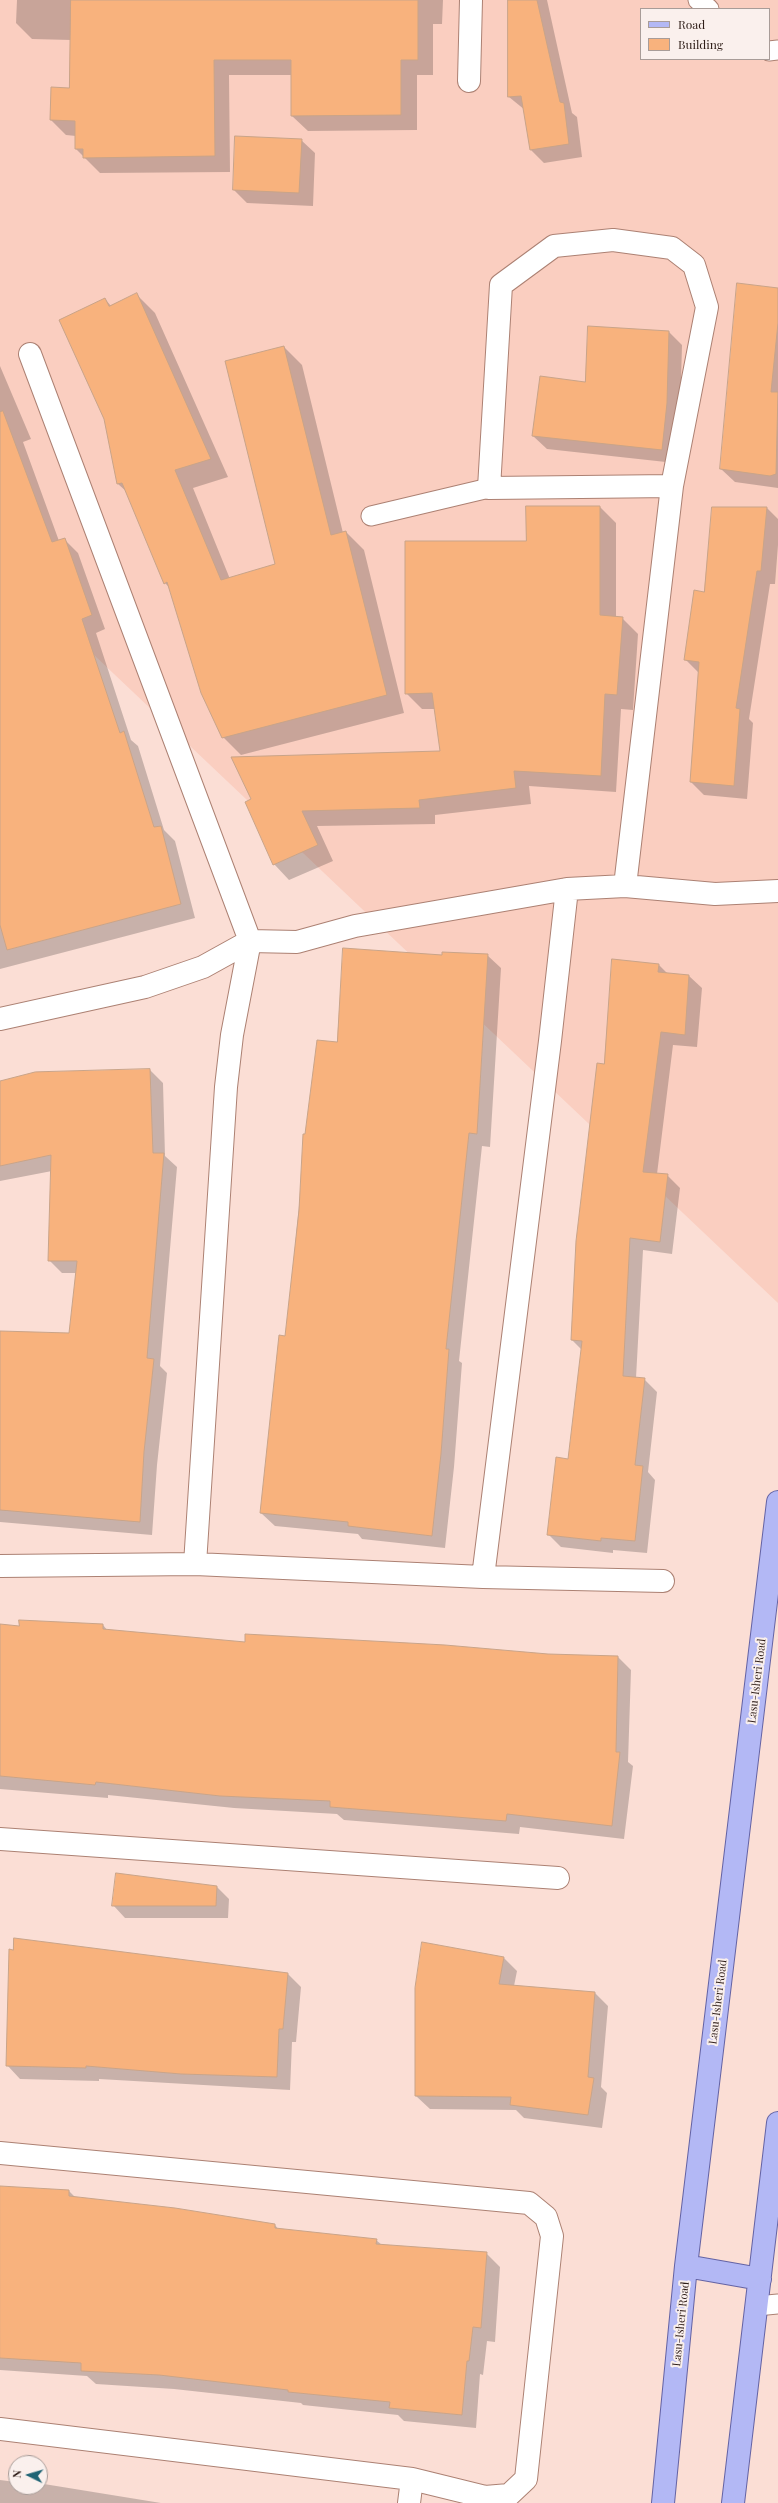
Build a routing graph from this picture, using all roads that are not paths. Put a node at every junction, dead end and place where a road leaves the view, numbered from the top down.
1 (471, 0) edge
2 (698, 0) edge
3 (708, 8) edge
4 (468, 81) dead end
5 (30, 354) dead end
6 (672, 486) junction
7 (489, 488) junction
8 (371, 516) dead end
9 (625, 886) junction
10 (567, 889) junction
11 (778, 891) edge
12 (250, 941) junction
13 (0, 1019) edge
14 (778, 1502) edge
15 (195, 1564) junction
16 (0, 1566) edge
17 (483, 1577) junction
18 (663, 1581) dead end
19 (0, 1839) edge
20 (558, 1878) dead end
21 (778, 2127) edge
22 (0, 2153) edge
23 (686, 2266) junction
24 (760, 2279) junction
25 (778, 2304) edge
26 (757, 2306) junction
27 (0, 2429) edge
28 (412, 2479) junction
29 (408, 2503) edge
30 (663, 2503) edge
31 (733, 2503) edge

1 - 4 street
2 - 3 lane
5 - 12 street
6 - 7 street
6 - 7 street
6 - 9 street
7 - 8 lane
9 - 10 street
9 - 11 street
10 - 12 street
10 - 17 street
12 - 13 street
12 - 15 street
14 - 23 main road, Lasu-Isheri Road
15 - 16 street
15 - 17 street
17 - 18 street
19 - 20 street
21 - 24 main road
22 - 28 street
23 - 24 main road
23 - 30 main road, Lasu-Isheri Road
24 - 26 main road
25 - 26 lane
26 - 31 main road
27 - 28 street
28 - 29 street

